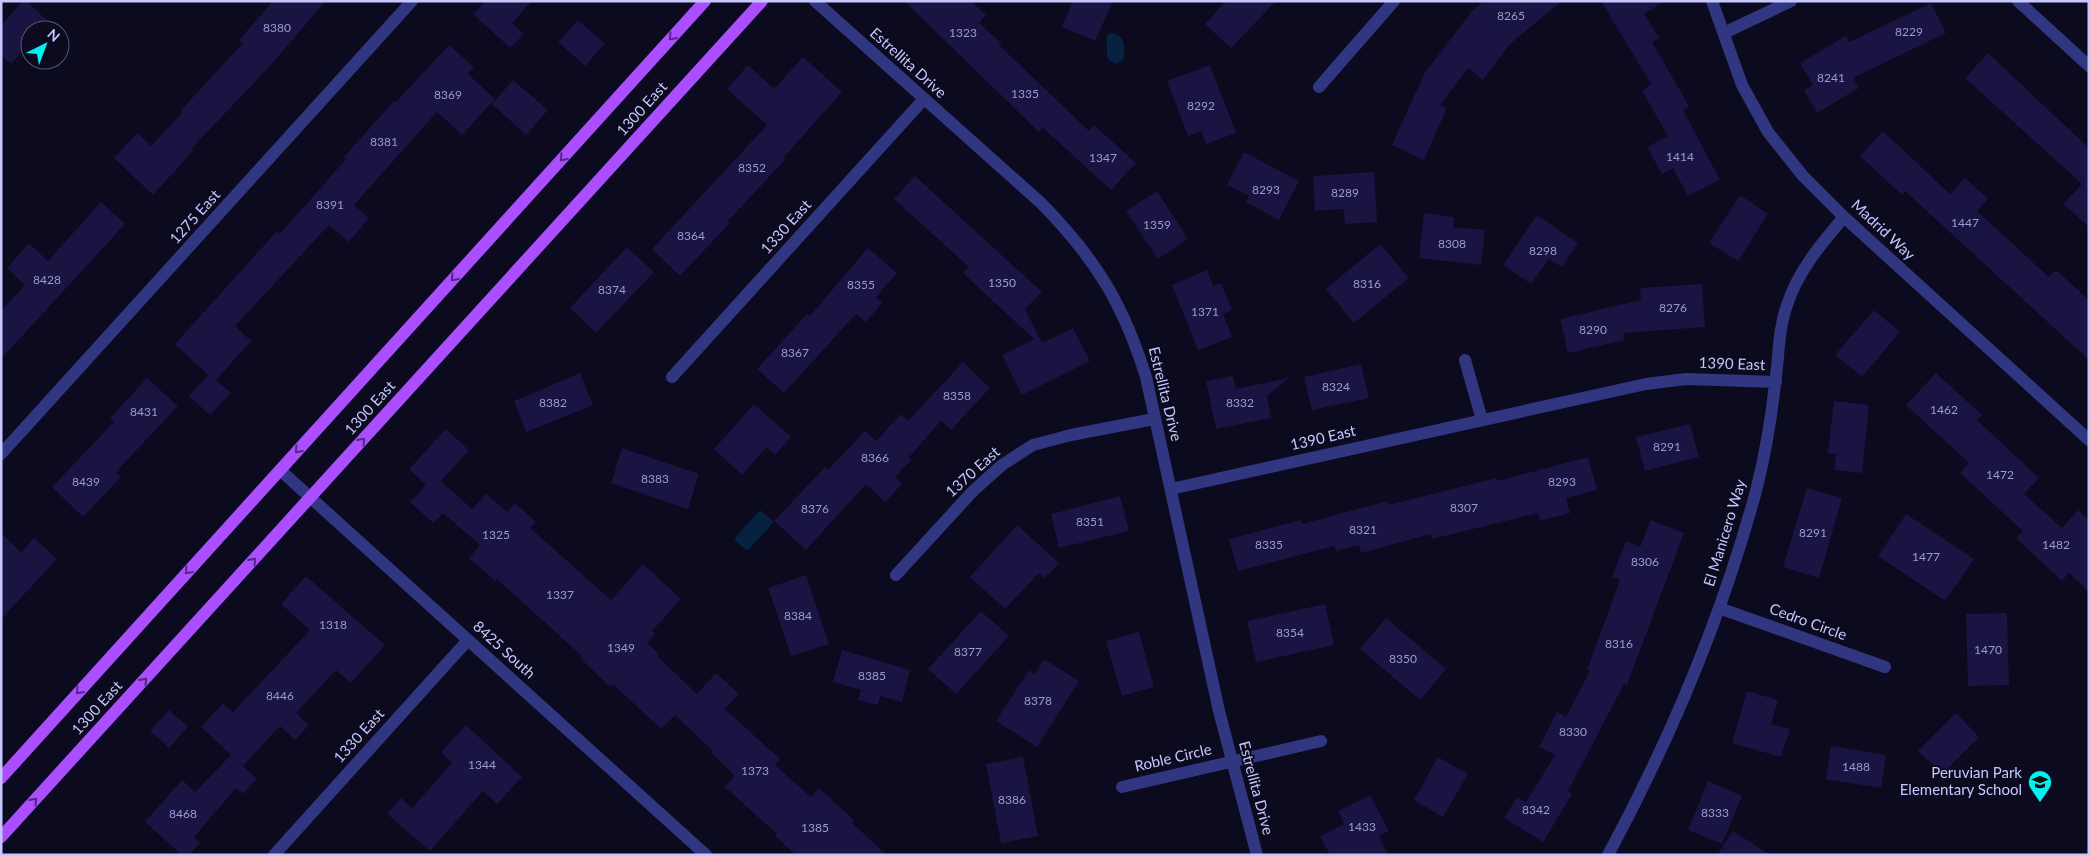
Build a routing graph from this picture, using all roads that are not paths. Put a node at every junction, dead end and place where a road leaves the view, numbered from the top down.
1 (412, 1) edge
2 (705, 1) edge
3 (762, 1) edge
4 (815, 1) edge
5 (1394, 1) edge
6 (1712, 1) edge
7 (1790, 1) edge
8 (2018, 1) edge
9 (1724, 33) junction
10 (2089, 66) edge
11 (1319, 86) dead end
12 (924, 99) junction
13 (1844, 217) junction
14 (1465, 360) dead end
15 (672, 376) dead end
16 (1776, 382) junction
17 (1154, 419) junction
18 (1482, 420) junction
19 (2089, 440) edge
20 (1, 454) edge
21 (280, 470) junction
22 (1171, 489) junction
23 (310, 498) junction
24 (896, 575) dead end
25 (1719, 608) junction
26 (468, 640) junction
27 (1886, 667) dead end
28 (1321, 741) dead end
29 (1231, 761) junction
30 (1, 778) edge
31 (1122, 787) dead end
32 (1, 837) edge
33 (274, 855) edge
34 (706, 855) edge
35 (1257, 855) edge
36 (1608, 855) edge

1 - 20 street, 1275 East
2 -> 21 main road, 1300 East
23 -> 3 main road, 1300 East
4 - 12 street, Estrellita Drive
5 - 11 street
6 - 9 street, Madrid Way
7 - 9 street
8 - 10 street
9 - 13 street, Madrid Way
12 - 15 street, 1330 East
12 - 17 street, Estrellita Drive
13 - 16 street, El Manicero Way
13 - 19 street, Madrid Way
14 - 18 street
16 - 18 street, 1390 East
16 - 25 street, El Manicero Way
17 - 22 street, Estrellita Drive
17 - 24 street, 1370 East
18 - 22 street, 1390 East
21 - 23 street, 8425 South
21 -> 30 main road, 1300 East
22 - 29 street, Estrellita Drive
23 - 26 street, 8425 South
32 -> 23 main road, 1300 East
25 - 27 street, Cedro Circle
25 - 36 street, El Manicero Way
26 - 33 street, 1330 East
26 - 34 street, 8425 South
28 - 29 street, Roble Circle
29 - 31 street, Roble Circle
29 - 35 street, Estrellita Drive

